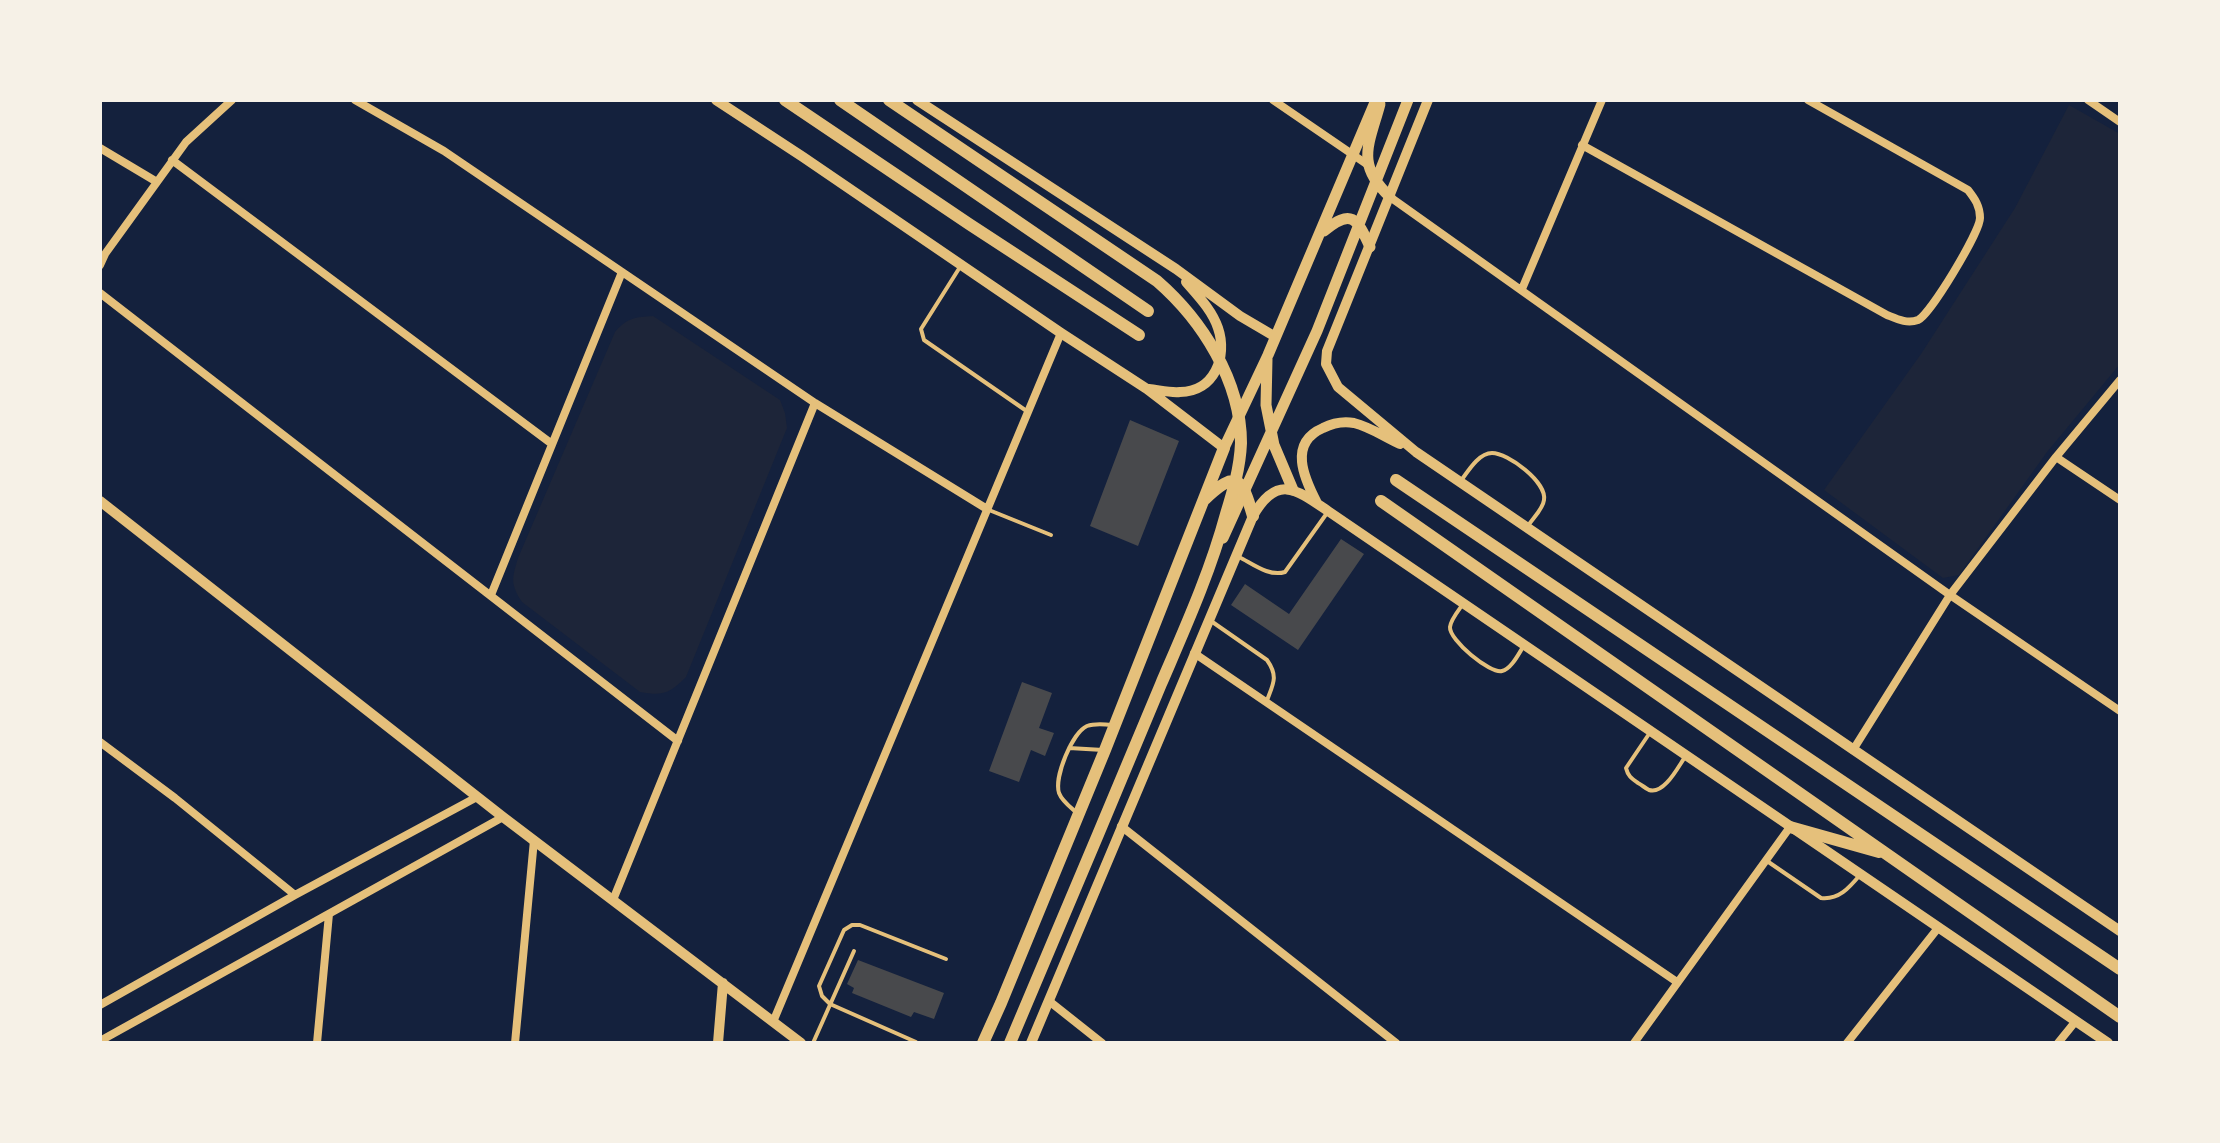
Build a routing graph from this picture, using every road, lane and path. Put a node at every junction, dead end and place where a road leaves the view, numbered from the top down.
1 (232, 100) edge
2 (355, 100) edge
3 (716, 100) edge
4 (785, 100) edge
5 (840, 100) edge
6 (889, 100) edge
7 (917, 100) edge
8 (1273, 100) edge
9 (1378, 100) edge
10 (1408, 100) edge
11 (1428, 100) edge
12 (1602, 100) edge
13 (1808, 100) edge
14 (2088, 100) edge
15 (2120, 122) edge
16 (1582, 145) junction
17 (100, 148) edge
18 (1353, 154) junction
19 (172, 160) junction
20 (1368, 165) junction
21 (157, 182) junction
22 (1390, 197) junction
23 (1320, 234) junction
24 (1370, 247) junction
25 (102, 256) edge
26 (100, 265) edge
27 (961, 265) junction
28 (1176, 269) junction
29 (622, 272) junction
30 (1522, 289) junction
31 (100, 293) edge
32 (1148, 311) dead end
33 (1061, 333) junction
34 (1139, 335) dead end
35 (1274, 336) junction
36 (1268, 355) junction
37 (2120, 380) edge
38 (1147, 389) junction
39 (815, 403) junction
40 (1028, 412) junction
41 (552, 444) junction
42 (1224, 448) junction
43 (1416, 452) junction
44 (2056, 457) junction
45 (1396, 480) dead end
46 (1459, 482) junction
47 (1293, 490) junction
48 (2120, 500) edge
49 (100, 501) edge
50 (1202, 501) junction
51 (1381, 501) dead end
52 (1317, 503) junction
53 (987, 509) junction
54 (1328, 511) junction
55 (1253, 516) junction
56 (1526, 528) junction
57 (1051, 535) dead end
58 (1237, 556) junction
59 (1214, 559) junction
60 (491, 595) junction
61 (1950, 595) junction
62 (1463, 603) junction
63 (1209, 619) junction
64 (1525, 645) junction
65 (1194, 653) junction
66 (1266, 703) junction
67 (2120, 711) edge
68 (1115, 725) junction
69 (1651, 731) junction
70 (678, 741) junction
71 (100, 742) edge
72 (1069, 748) junction
73 (1105, 750) junction
74 (1853, 750) junction
75 (1687, 755) junction
76 (477, 797) junction
77 (1079, 814) junction
78 (503, 817) junction
79 (1121, 826) junction
80 (1790, 827) junction
81 (534, 840) junction
82 (1891, 855) junction
83 (1767, 861) junction
84 (1860, 875) junction
85 (295, 895) junction
86 (613, 900) junction
87 (329, 914) junction
88 (1938, 928) junction
89 (2120, 931) edge
90 (854, 951) dead end
91 (946, 959) dead end
92 (2120, 969) edge
93 (1677, 982) junction
94 (723, 983) junction
95 (1049, 1001) junction
96 (830, 1004) junction
97 (100, 1005) edge
98 (2120, 1017) edge
99 (773, 1022) junction
100 (2075, 1022) junction
101 (100, 1041) edge
102 (916, 1042) edge
103 (317, 1043) edge
104 (515, 1043) edge
105 (718, 1043) edge
106 (801, 1043) edge
107 (813, 1043) edge
108 (983, 1043) edge
109 (1010, 1043) edge
110 (1031, 1043) edge
111 (1102, 1043) edge
112 (1396, 1043) edge
113 (1634, 1043) edge
114 (1847, 1043) edge
115 (2058, 1043) edge
116 (2108, 1043) edge

1 - 19 street
2 - 29 street
3 - 27 street
4 - 34 main road
5 - 32 main road
6 - 59 main road
7 - 28 street
8 - 18 street
9 - 18 main road
9 - 20 main road
10 - 59 main road
11 - 22 street
12 - 16 street
13 - 16 street
14 - 15 street
16 - 30 street
17 - 21 street
18 - 20 street
18 - 23 main road
19 - 21 street
19 - 41 street
20 - 22 main road
21 - 25 street
22 - 24 street
22 - 30 street
23 - 24 main road
23 - 35 main road
24 - 43 street
25 - 26 street
27 - 33 street
27 - 40 lane
28 - 35 street
28 - 38 street
29 - 39 street
29 - 41 street
30 - 61 street
31 - 60 street
33 - 38 street
33 - 40 street
35 - 36 main road
36 - 42 main road
36 - 47 main road
37 - 44 street
38 - 42 street
39 - 53 street
39 - 70 street
40 - 53 street
41 - 60 street
42 - 50 main road
43 - 46 street
43 - 52 street
44 - 48 street
44 - 61 street
45 - 92 main road
46 - 56 street
46 - 56 lane
47 - 52 street
47 - 55 street
49 - 76 street
50 - 55 main road
50 - 68 main road
51 - 82 main road
52 - 54 street
53 - 57 lane
53 - 99 street
54 - 58 lane
54 - 62 street
55 - 58 street
56 - 74 street
58 - 63 street
59 - 109 main road
60 - 70 street
61 - 67 street
61 - 74 street
62 - 64 street
62 - 64 lane
63 - 65 street
63 - 66 lane
64 - 69 street
65 - 66 street
65 - 79 street
66 - 93 street
68 - 72 lane
68 - 73 main road
69 - 75 street
69 - 75 lane
70 - 86 street
71 - 85 street
72 - 73 lane
72 - 77 lane
73 - 77 main road
74 - 89 street
75 - 80 street
76 - 78 street
76 - 85 street
77 - 108 main road
78 - 81 street
78 - 87 street
79 - 95 street
79 - 112 street
80 - 82 main road
80 - 83 street
80 - 84 street
81 - 86 street
81 - 104 street
82 - 98 main road
83 - 84 lane
83 - 93 street
84 - 88 street
85 - 97 street
86 - 94 street
87 - 101 street
87 - 103 street
88 - 100 street
88 - 114 street
90 - 96 lane
91 - 96 lane
93 - 113 street
94 - 99 street
94 - 105 street
95 - 110 street
95 - 111 street
96 - 102 lane
96 - 107 lane
99 - 106 street
100 - 115 street
100 - 116 street

